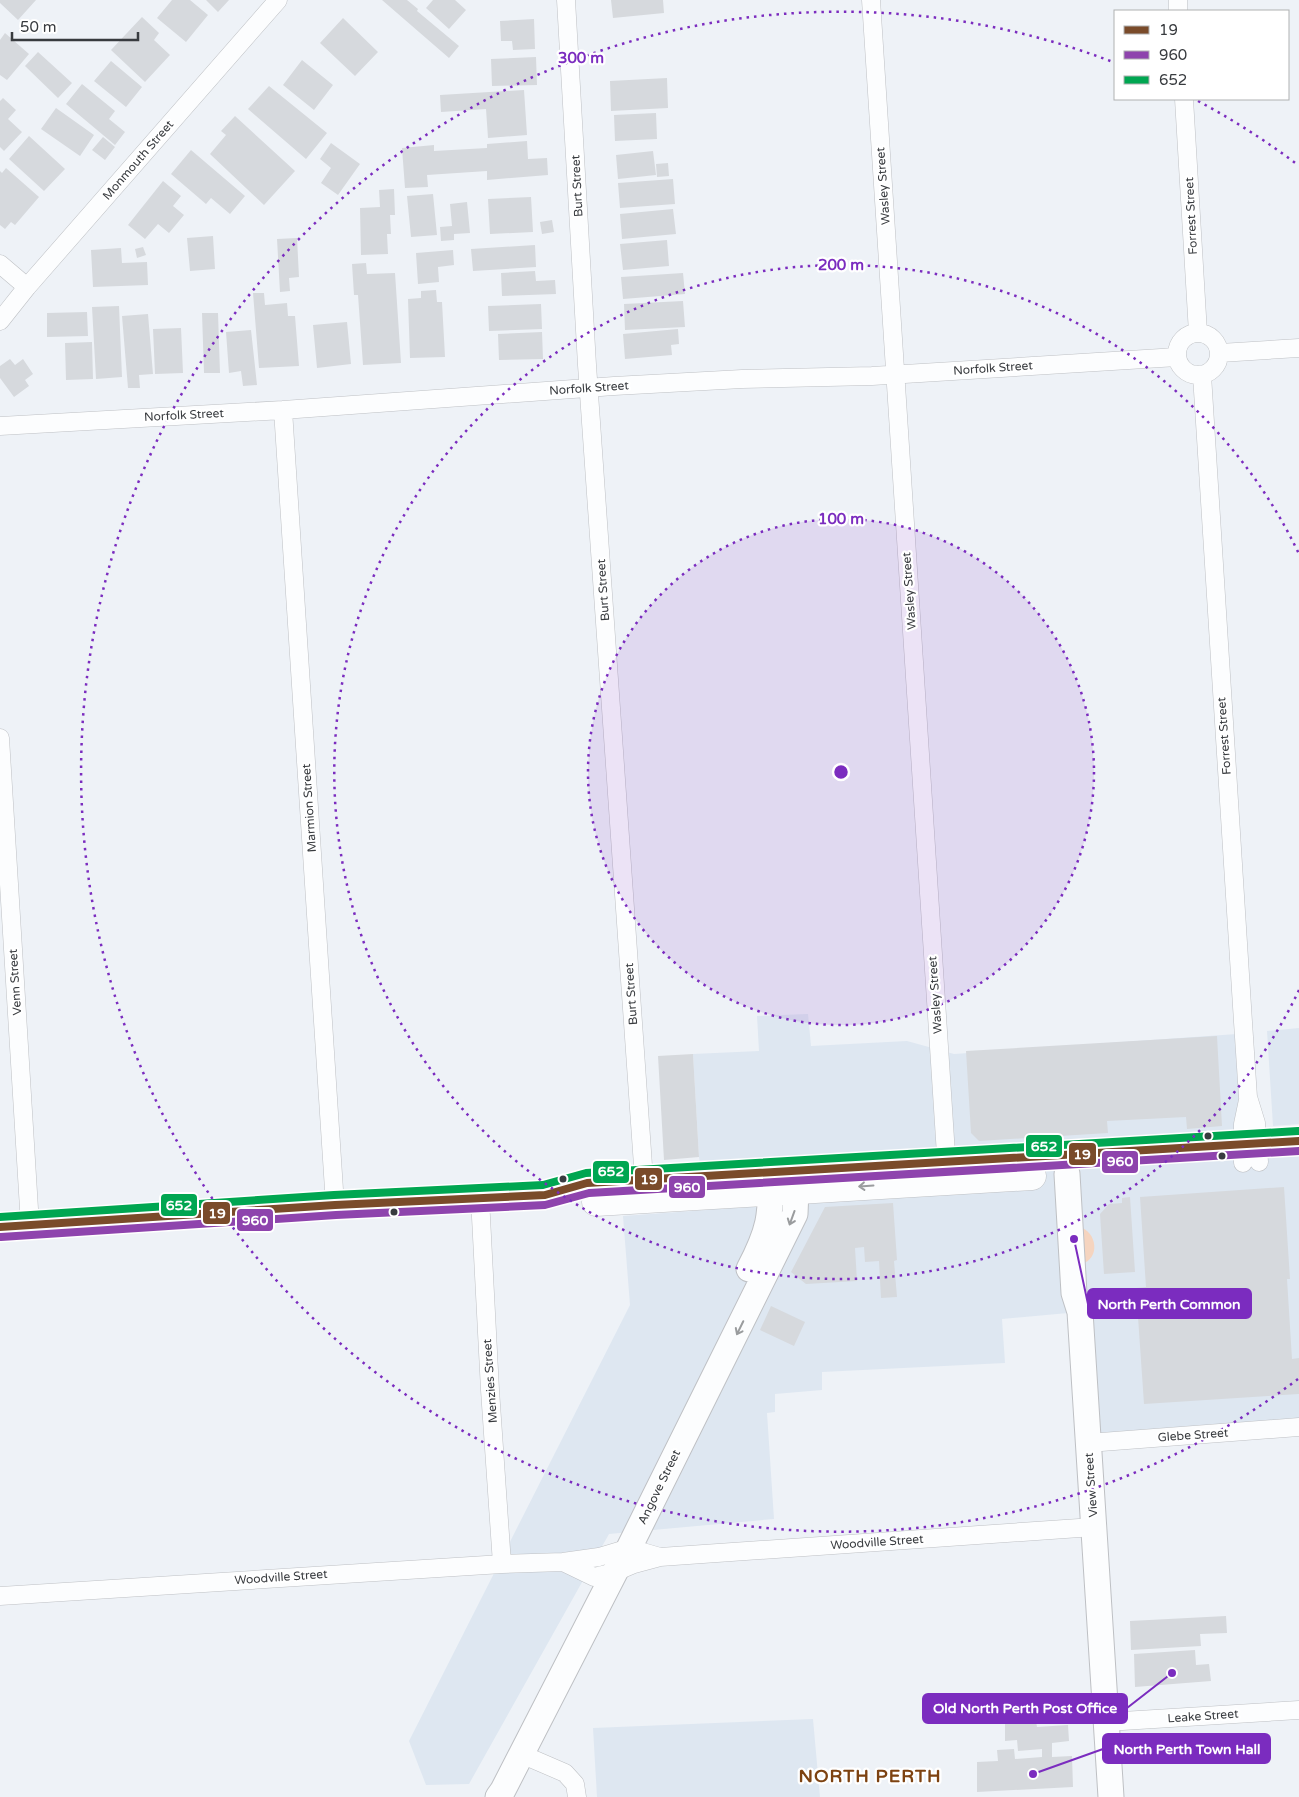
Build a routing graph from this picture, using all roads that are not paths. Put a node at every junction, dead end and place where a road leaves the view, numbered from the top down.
1 (278, 0) edge
2 (566, 0) edge
3 (871, 0) edge
4 (1184, 100) edge
5 (0, 264) edge
6 (27, 287) junction
7 (0, 321) edge
8 (1198, 333) junction
9 (1299, 348) edge
10 (1220, 353) junction
11 (1177, 356) junction
12 (895, 375) junction
13 (1202, 375) junction
14 (589, 388) junction
15 (284, 410) junction
16 (0, 426) edge
17 (0, 738) edge
18 (1299, 1140) edge
19 (1251, 1153) junction
20 (1299, 1160) edge
21 (947, 1171) junction
22 (1067, 1174) junction
23 (644, 1180) junction
24 (783, 1181) junction
25 (545, 1195) junction
26 (480, 1198) junction
27 (335, 1206) junction
28 (30, 1225) junction
29 (0, 1227) edge
30 (1299, 1427) edge
31 (1088, 1443) junction
32 (1094, 1527) junction
33 (660, 1556) junction
34 (563, 1562) junction
35 (612, 1563) junction
36 (502, 1564) junction
37 (0, 1596) edge
38 (1299, 1710) edge
39 (1106, 1722) junction
40 (522, 1754) junction
41 (489, 1797) edge
42 (498, 1797) edge
43 (577, 1797) edge
44 (1111, 1797) edge

1 - 6 street, Monmouth Street
2 - 14 street, Burt Street
3 - 12 street, Wasley Street
4 - 8 street, Forrest Street
5 - 6 street
6 - 7 street, Monmouth Street
8 - 10 street
8 - 11 street
9 - 10 street
10 - 13 street
11 - 12 street, Norfolk Street
11 - 13 street
12 - 14 street, Norfolk Street
12 - 21 street, Wasley Street
13 - 19 street, Forrest Street
14 - 15 street, Norfolk Street
14 - 23 street, Burt Street
15 - 16 street, Norfolk Street
15 - 27 street, Marmion Street
17 - 28 street, Venn Street
18 - 19 main road
19 - 20 main road
19 - 21 main road
19 - 22 main road
21 - 22 main road
21 - 24 main road
22 - 31 main road, View Street
23 - 24 main road
23 - 25 main road
24 - 25 main road
24 - 35 main road, Angove Street
25 - 26 main road
26 - 27 main road
26 - 36 street, Menzies Street
27 - 28 main road
28 - 29 main road
30 - 31 street, Glebe Street
31 - 32 main road, View Street
32 - 33 street, Woodville Street
32 - 39 main road, View Street
33 - 35 street, Woodville Street
33 - 35 street, Woodville Street
34 - 35 street, Woodville Street
34 - 35 street, Woodville Street
34 - 36 street, Woodville Street
35 - 40 main road, Angove Street
35 - 41 main road, Angove Street
36 - 37 street, Woodville Street
38 - 39 street, Leake Street
39 - 44 main road, View Street
40 - 42 main road, Angove Street
40 - 43 street

